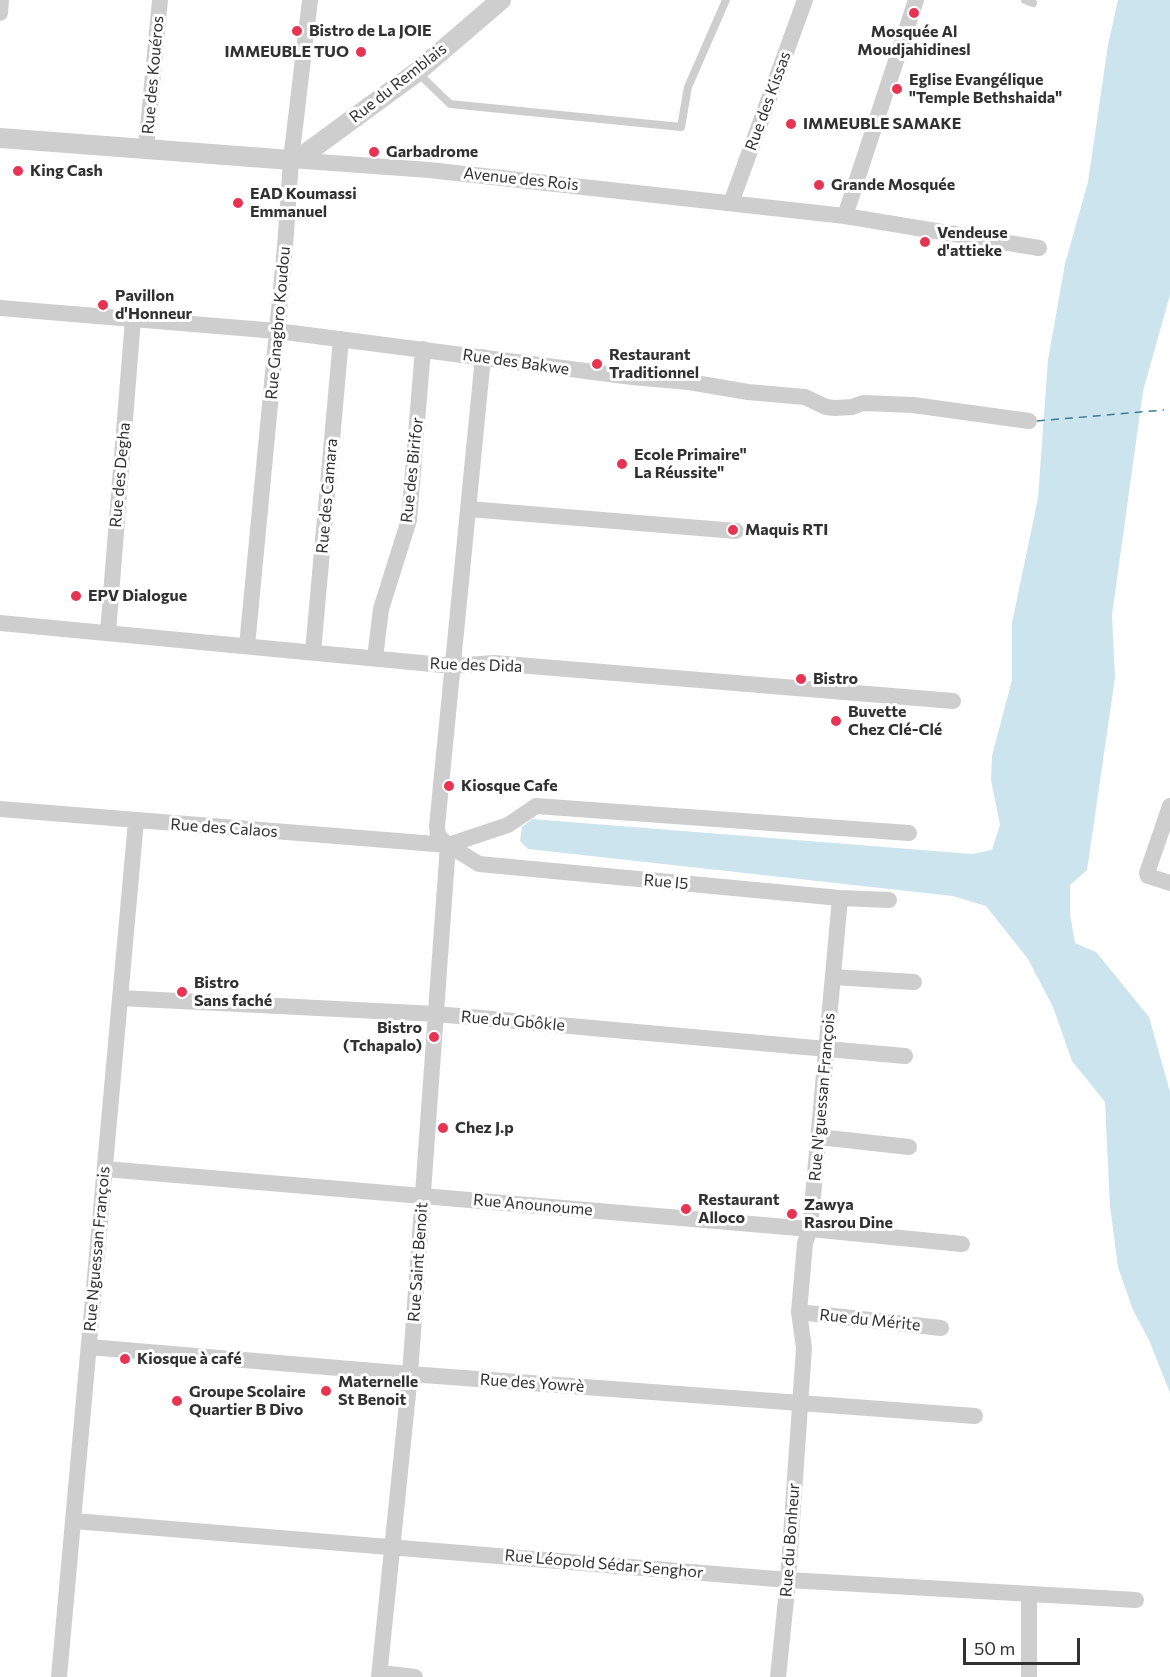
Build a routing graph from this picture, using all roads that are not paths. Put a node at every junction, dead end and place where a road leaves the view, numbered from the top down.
1 (1, 0) edge
2 (160, 0) edge
3 (310, 0) edge
4 (501, 0) edge
5 (726, 0) edge
6 (805, 0) edge
7 (916, 0) edge
8 (0, 13) edge
9 (417, 72) junction
10 (0, 138) edge
11 (146, 149) junction
12 (291, 160) junction
13 (731, 203) junction
14 (845, 216) junction
15 (1039, 248) dead end
16 (0, 308) edge
17 (133, 319) junction
18 (278, 331) junction
19 (342, 339) junction
20 (423, 349) junction
21 (483, 357) junction
22 (1029, 422) dead end
23 (470, 509) junction
24 (736, 531) dead end
25 (0, 623) edge
26 (108, 632) junction
27 (247, 646) junction
28 (314, 652) junction
29 (375, 658) junction
30 (453, 666) junction
31 (953, 701) dead end
32 (1170, 806) edge
33 (0, 809) edge
34 (136, 821) junction
35 (909, 833) dead end
36 (448, 845) junction
37 (1170, 883) edge
38 (840, 898) junction
39 (889, 900) dead end
40 (833, 977) junction
41 (914, 982) dead end
42 (120, 998) junction
43 (436, 1014) junction
44 (827, 1049) junction
45 (905, 1056) dead end
46 (819, 1137) junction
47 (909, 1147) dead end
48 (105, 1169) junction
49 (423, 1196) junction
50 (810, 1229) junction
51 (962, 1244) dead end
52 (799, 1312) junction
53 (940, 1328) dead end
54 (89, 1347) junction
55 (410, 1374) junction
56 (800, 1402) junction
57 (975, 1416) dead end
58 (74, 1521) junction
59 (394, 1546) junction
60 (788, 1580) junction
61 (1029, 1594) junction
62 (1136, 1600) dead end
63 (379, 1675) edge
64 (59, 1677) edge
65 (416, 1677) edge
66 (778, 1677) edge
67 (1029, 1677) edge

1 - 8 street
2 - 11 street, Rue des Kouéros
3 - 12 street, Rue Gnagbro Koudou
4 - 9 street, Rue du Remblais
5 - 9 lane
6 - 13 street, Rue des Kissas
7 - 14 street
9 - 12 street, Rue du Remblais
10 - 11 street, Avenue des Rois
11 - 12 street, Avenue des Rois
12 - 13 street, Avenue des Rois
12 - 18 street, Rue Gnagbro Koudou
13 - 14 street, Avenue des Rois
14 - 15 street, Avenue des Rois
16 - 17 street, Rue des Bakwe
17 - 18 street, Rue des Bakwe
17 - 26 street, Rue des Degha
18 - 19 street, Rue des Bakwe
18 - 27 street, Rue Gnagbro Koudou
19 - 20 street, Rue des Bakwe
19 - 28 street, Rue des Camara
20 - 21 street, Rue des Bakwe
20 - 29 street, Rue des Birifor
21 - 22 street, Rue des Bakwe
21 - 23 street
23 - 24 street
23 - 30 street
25 - 26 street, Rue des Dida
26 - 27 street, Rue des Dida
27 - 28 street, Rue des Dida
28 - 29 street, Rue des Dida
29 - 30 street, Rue des Dida
30 - 31 street, Rue des Dida
30 - 36 street
32 - 37 street
33 - 34 street, Rue des Calaos
34 - 36 street, Rue des Calaos
34 - 42 street, Rue Nguessan François
35 - 36 street
36 - 38 street, Rue I5
36 - 43 street, Rue Saint Benoit
38 - 39 street, Rue I5
38 - 40 street, Rue N'guessan François
40 - 41 street
40 - 44 street, Rue N'guessan François
42 - 43 street, Rue du Gbôkle
42 - 48 street, Rue Nguessan François
43 - 44 street, Rue du Gbôkle
43 - 49 street, Rue Saint Benoit
44 - 45 street, Rue du Gbôkle
44 - 46 street, Rue N'guessan François
46 - 47 street
46 - 50 street, Rue N'guessan François
48 - 49 street, Rue Anounoume
48 - 54 street, Rue Nguessan François
49 - 50 street, Rue Anounoume
49 - 55 street, Rue Saint Benoit
50 - 51 street, Rue Anounoume
50 - 52 street, Rue N'guessan François
52 - 53 street, Rue du Mérite
52 - 56 street, Rue N'guessan François
54 - 55 street, Rue des Yowrè
54 - 58 street, Rue Nguessan François
55 - 56 street, Rue des Yowrè
55 - 59 street, Rue Saint Benoit
56 - 57 street, Rue des Yowrè
56 - 60 street, Rue du Bonheur
58 - 59 street, Rue Léopold Sédar Senghor
58 - 64 street, Rue Nguessan François
59 - 60 street, Rue Léopold Sédar Senghor
59 - 63 street, Rue Saint Benoit
60 - 61 street, Rue Léopold Sédar Senghor
60 - 66 street, Rue du Bonheur
61 - 62 street, Rue Léopold Sédar Senghor
61 - 67 street
63 - 65 street

